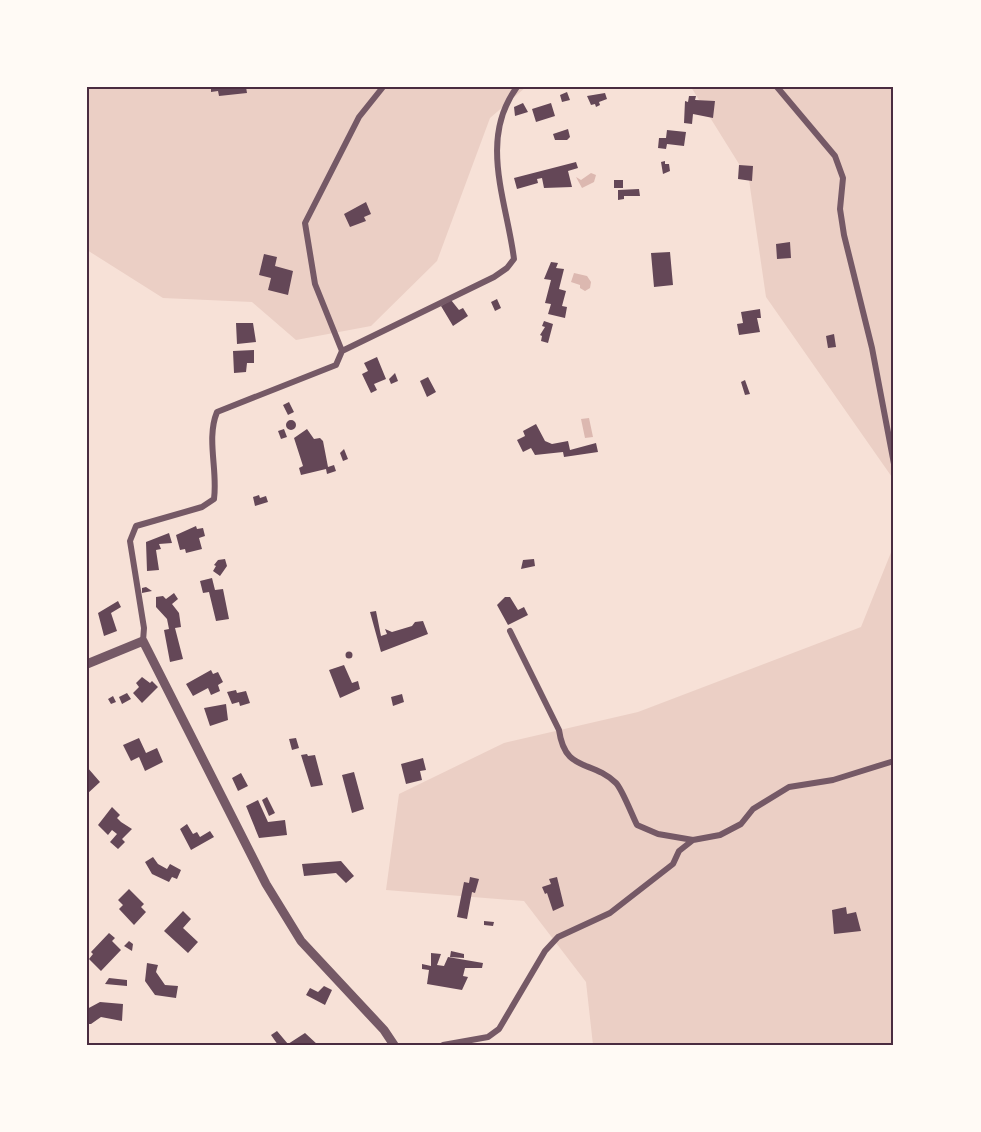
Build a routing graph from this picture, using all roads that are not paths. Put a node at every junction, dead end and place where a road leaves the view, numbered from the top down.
1 (383, 87) edge
2 (517, 87) edge
3 (777, 87) edge
4 (342, 351) junction
5 (894, 464) edge
6 (510, 632) dead end
7 (143, 641) junction
8 (87, 664) edge
9 (894, 760) edge
10 (693, 840) junction
11 (394, 1045) edge
12 (443, 1045) edge

1 - 4 street
2 - 4 street
3 - 5 street
4 - 7 street
6 - 10 street
7 - 8 street
7 - 11 street
9 - 10 street
10 - 12 street

